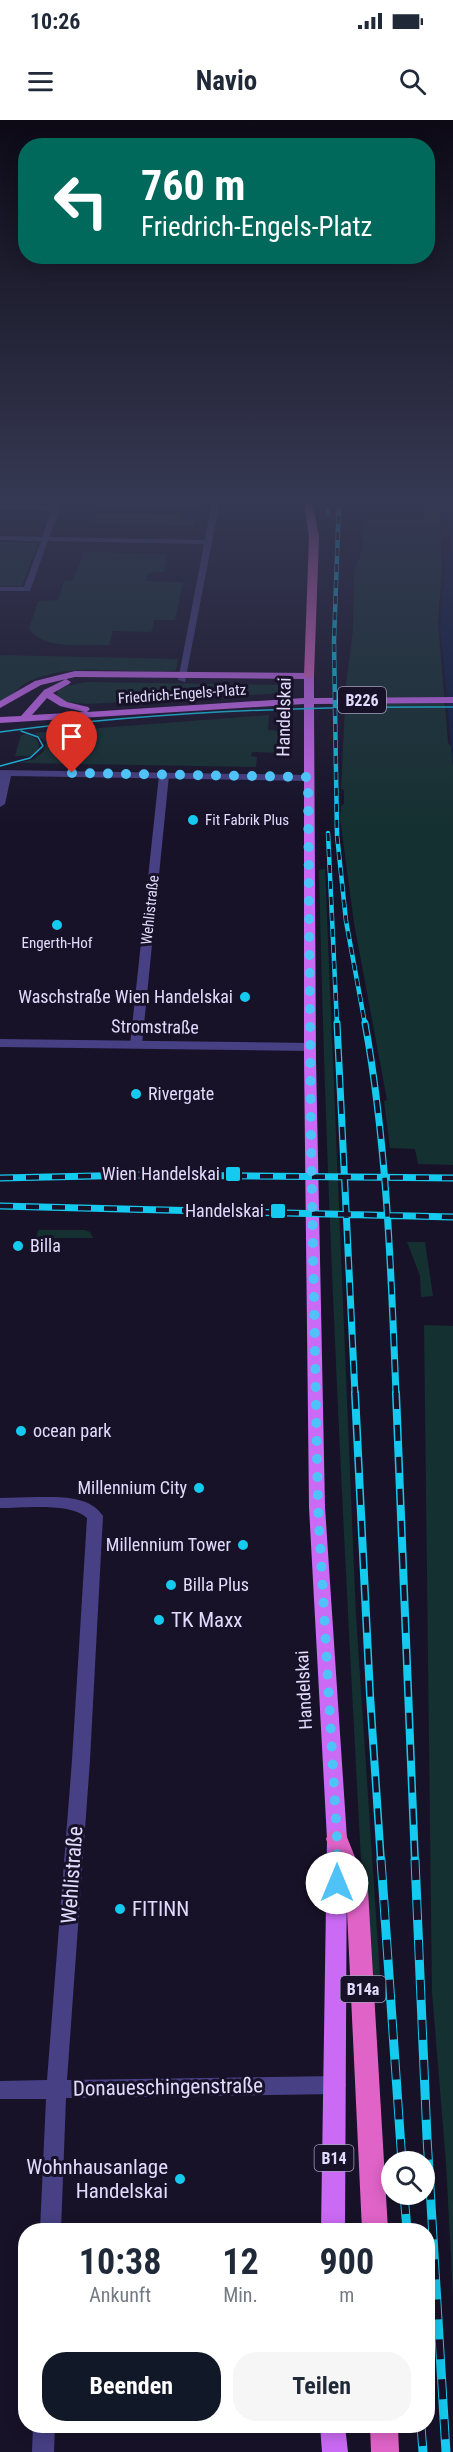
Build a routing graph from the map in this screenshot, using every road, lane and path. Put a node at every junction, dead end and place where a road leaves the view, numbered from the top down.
1 (196, 609) edge
2 (311, 609) edge
3 (183, 677) junction
4 (309, 679) junction
5 (23, 692) junction
6 (47, 692) junction
7 (453, 695) edge
8 (272, 700) junction
9 (453, 700) edge
10 (0, 705) edge
11 (85, 709) junction
12 (0, 710) edge
13 (32, 710) junction
14 (21, 715) junction
15 (0, 720) edge
16 (3, 773) edge
17 (164, 775) junction
18 (308, 777) junction
19 (0, 804) edge
20 (0, 1043) edge
21 (136, 1044) junction
22 (310, 1047) junction
23 (0, 1503) edge
24 (337, 1839) junction
25 (336, 2085) junction
26 (56, 2089) junction
27 (0, 2090) edge
28 (51, 2223) edge
29 (333, 2223) edge
30 (375, 2223) edge
31 (44, 2433) edge
32 (334, 2433) edge
33 (384, 2433) edge
34 (43, 2452) edge
35 (335, 2452) edge
36 (385, 2452) edge

1 - 3 street
2 - 4 highway, Handelskai / B14
3 - 4 main road
3 - 5 main road
3 - 6 main road
4 - 18 main road, Handelskai / B14
5 - 10 main road
5 - 14 main road
6 - 11 main road
6 - 13 main road
7 - 8 main road, B226
8 - 9 main road, B226
8 - 11 main road, Friedrich-Engels-Platz / B226
8 - 14 main road, Friedrich-Engels-Platz / B226
11 - 13 main road, B226
12 - 14 main road, B226
13 - 14 main road, B226
14 - 15 main road, B226
16 - 17 street
16 - 19 street
17 - 18 street
17 - 21 street, Wehlistraße
18 - 22 main road, Handelskai / B14
20 - 21 street, Stromstraße
21 - 22 street, Stromstraße
22 - 24 main road, Handelskai / B14
23 - 26 street, Wehlistraße
24 - 25 main road, Handelskai / B14
24 - 30 highway, B14a
25 - 26 street, Donaueschingenstraße
25 - 29 main road, Handelskai / B14
26 - 27 street, Donaueschingenstraße
26 - 28 street, Wehlistraße
31 - 34 street
32 - 35 main road
33 - 36 highway

